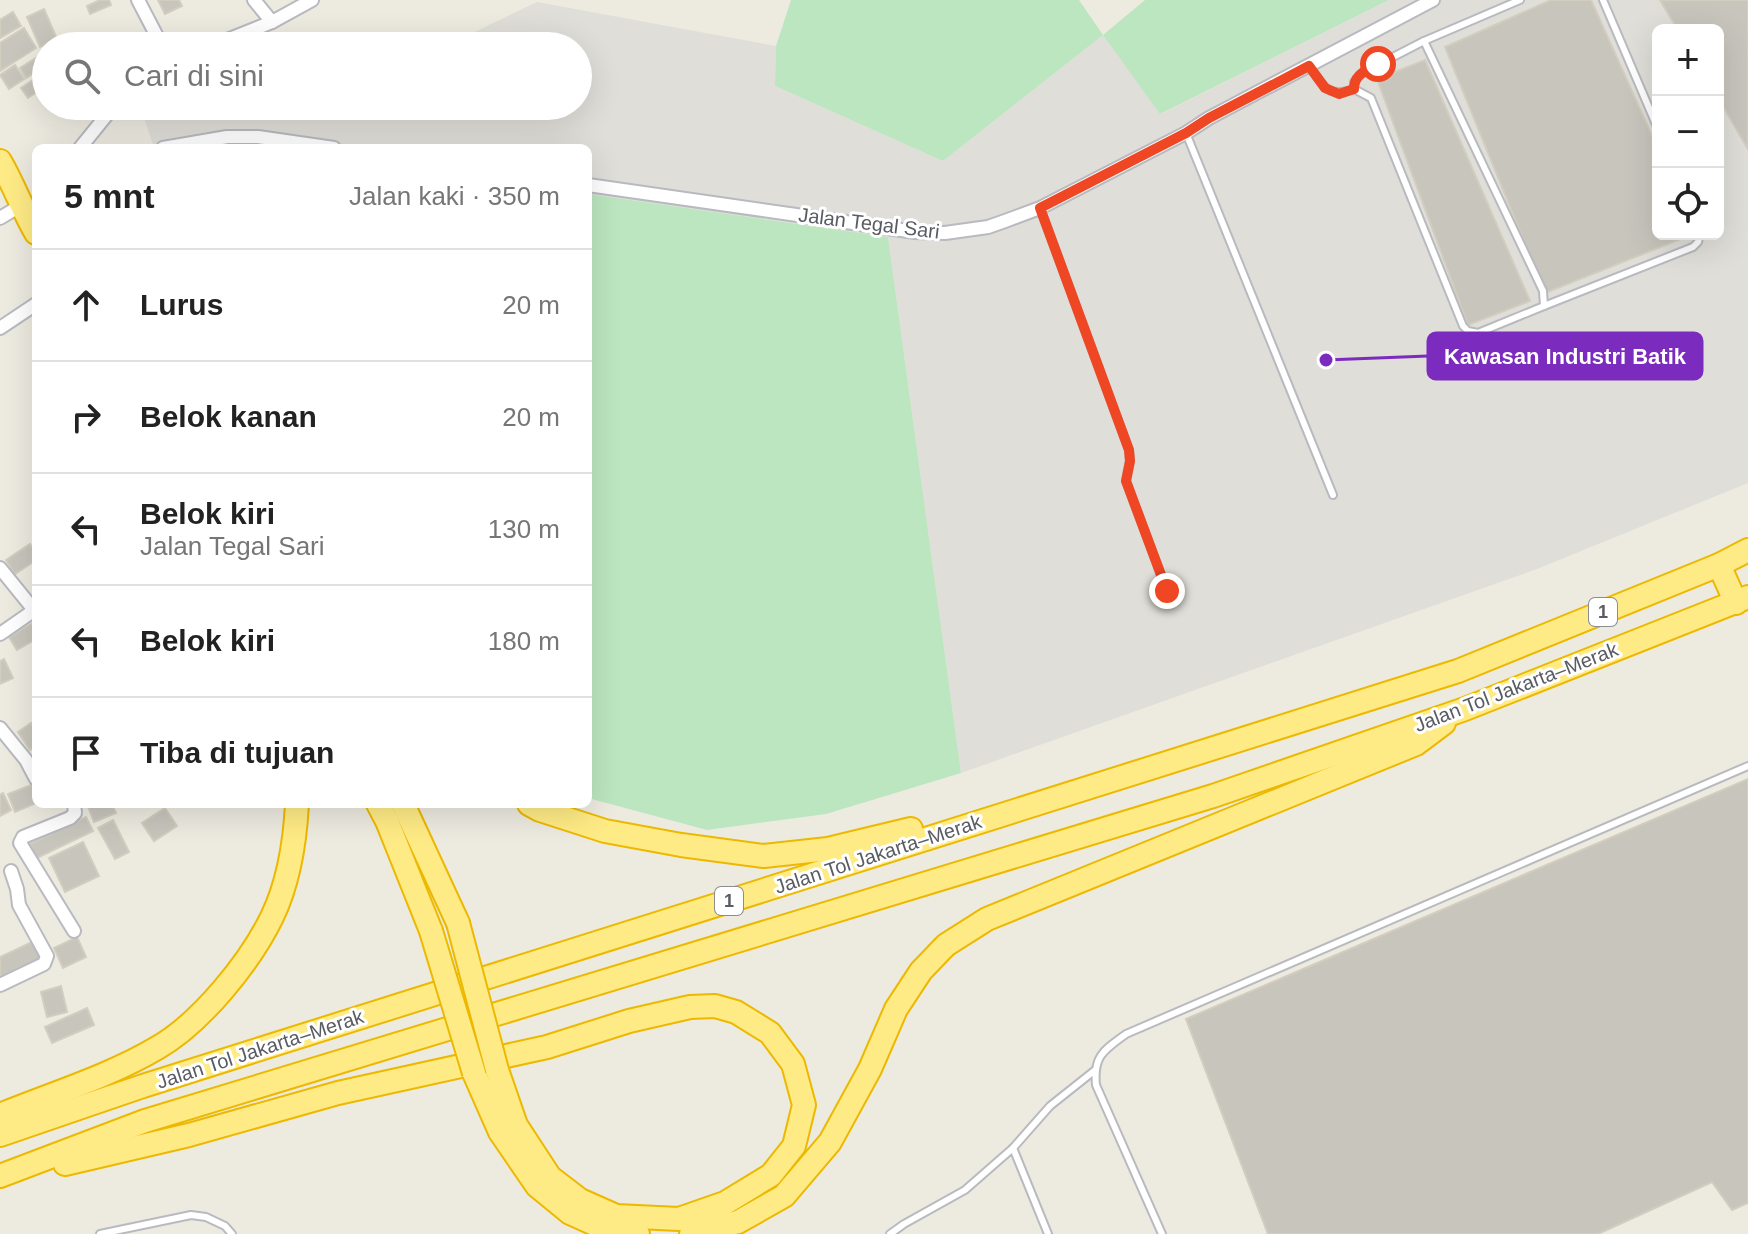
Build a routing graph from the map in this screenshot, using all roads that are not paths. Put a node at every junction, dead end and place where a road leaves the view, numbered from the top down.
1 (138, 0) edge
2 (254, 0) edge
3 (312, 0) edge
4 (1433, 0) edge
5 (1520, 0) edge
6 (1603, 0) edge
7 (272, 22) junction
8 (155, 32) edge
9 (247, 32) edge
10 (1424, 41) junction
11 (1309, 66) junction
12 (1354, 89) junction
13 (1652, 115) edge
14 (103, 120) edge
15 (1186, 133) junction
16 (83, 144) edge
17 (186, 144) edge
18 (306, 144) edge
19 (0, 161) edge
20 (592, 186) edge
21 (15, 207) edge
22 (1040, 208) junction
23 (32, 228) edge
24 (1698, 240) edge
25 (1544, 306) junction
26 (32, 307) edge
27 (0, 328) edge
28 (1333, 495) dead end
29 (1748, 550) edge
30 (1719, 565) junction
31 (0, 568) edge
32 (1167, 591) dead end
33 (1742, 600) edge
34 (32, 606) edge
35 (32, 612) edge
36 (0, 634) edge
37 (1458, 671) junction
38 (1465, 709) junction
39 (0, 728) edge
40 (1748, 766) edge
41 (32, 771) edge
42 (74, 808) edge
43 (297, 808) edge
44 (380, 808) edge
45 (405, 808) edge
46 (536, 808) edge
47 (32, 864) junction
48 (5, 873) edge
49 (74, 931) dead end
50 (0, 985) edge
51 (1094, 1071) junction
52 (486, 1072) junction
53 (0, 1115) edge
54 (0, 1135) edge
55 (1013, 1148) junction
56 (0, 1177) edge
57 (100, 1234) edge
58 (232, 1234) edge
59 (638, 1234) edge
60 (691, 1234) edge
61 (890, 1234) edge
62 (1048, 1234) edge
63 (1162, 1234) edge

1 - 8 street
2 - 7 street
3 - 7 street
4 - 11 street, Jalan Tegal Sari
5 - 10 lane
6 - 13 lane
7 - 9 street
10 - 12 lane
10 - 25 lane
11 - 12 lane
11 - 15 street, Jalan Tegal Sari
12 - 25 lane
14 - 16 street
15 - 22 street, Jalan Tegal Sari
15 - 28 lane
17 - 18 street
19 - 21 highway
20 - 22 street, Jalan Tegal Sari
21 - 23 highway
22 - 32 lane
24 - 25 lane
26 - 27 street
29 - 30 highway, Jalan Tol Jakarta–Merak / 1
30 - 33 highway
30 - 37 highway, Jalan Tol Jakarta–Merak / 1
31 - 34 street
33 - 38 highway, Jalan Tol Jakarta–Merak / 1
35 - 36 street
37 - 46 highway
37 - 54 highway, Jalan Tol Jakarta–Merak / 1
38 - 56 highway, Jalan Tol Jakarta–Merak / 1
38 - 60 highway
39 - 41 street
40 - 51 lane
42 - 47 street
43 - 53 highway
44 - 52 highway, bridge
45 - 52 highway, bridge
47 - 48 street
47 - 49 street
48 - 50 street
51 - 55 lane
51 - 63 lane
52 - 56 highway
52 - 59 highway
55 - 61 lane
55 - 62 lane
57 - 58 lane

